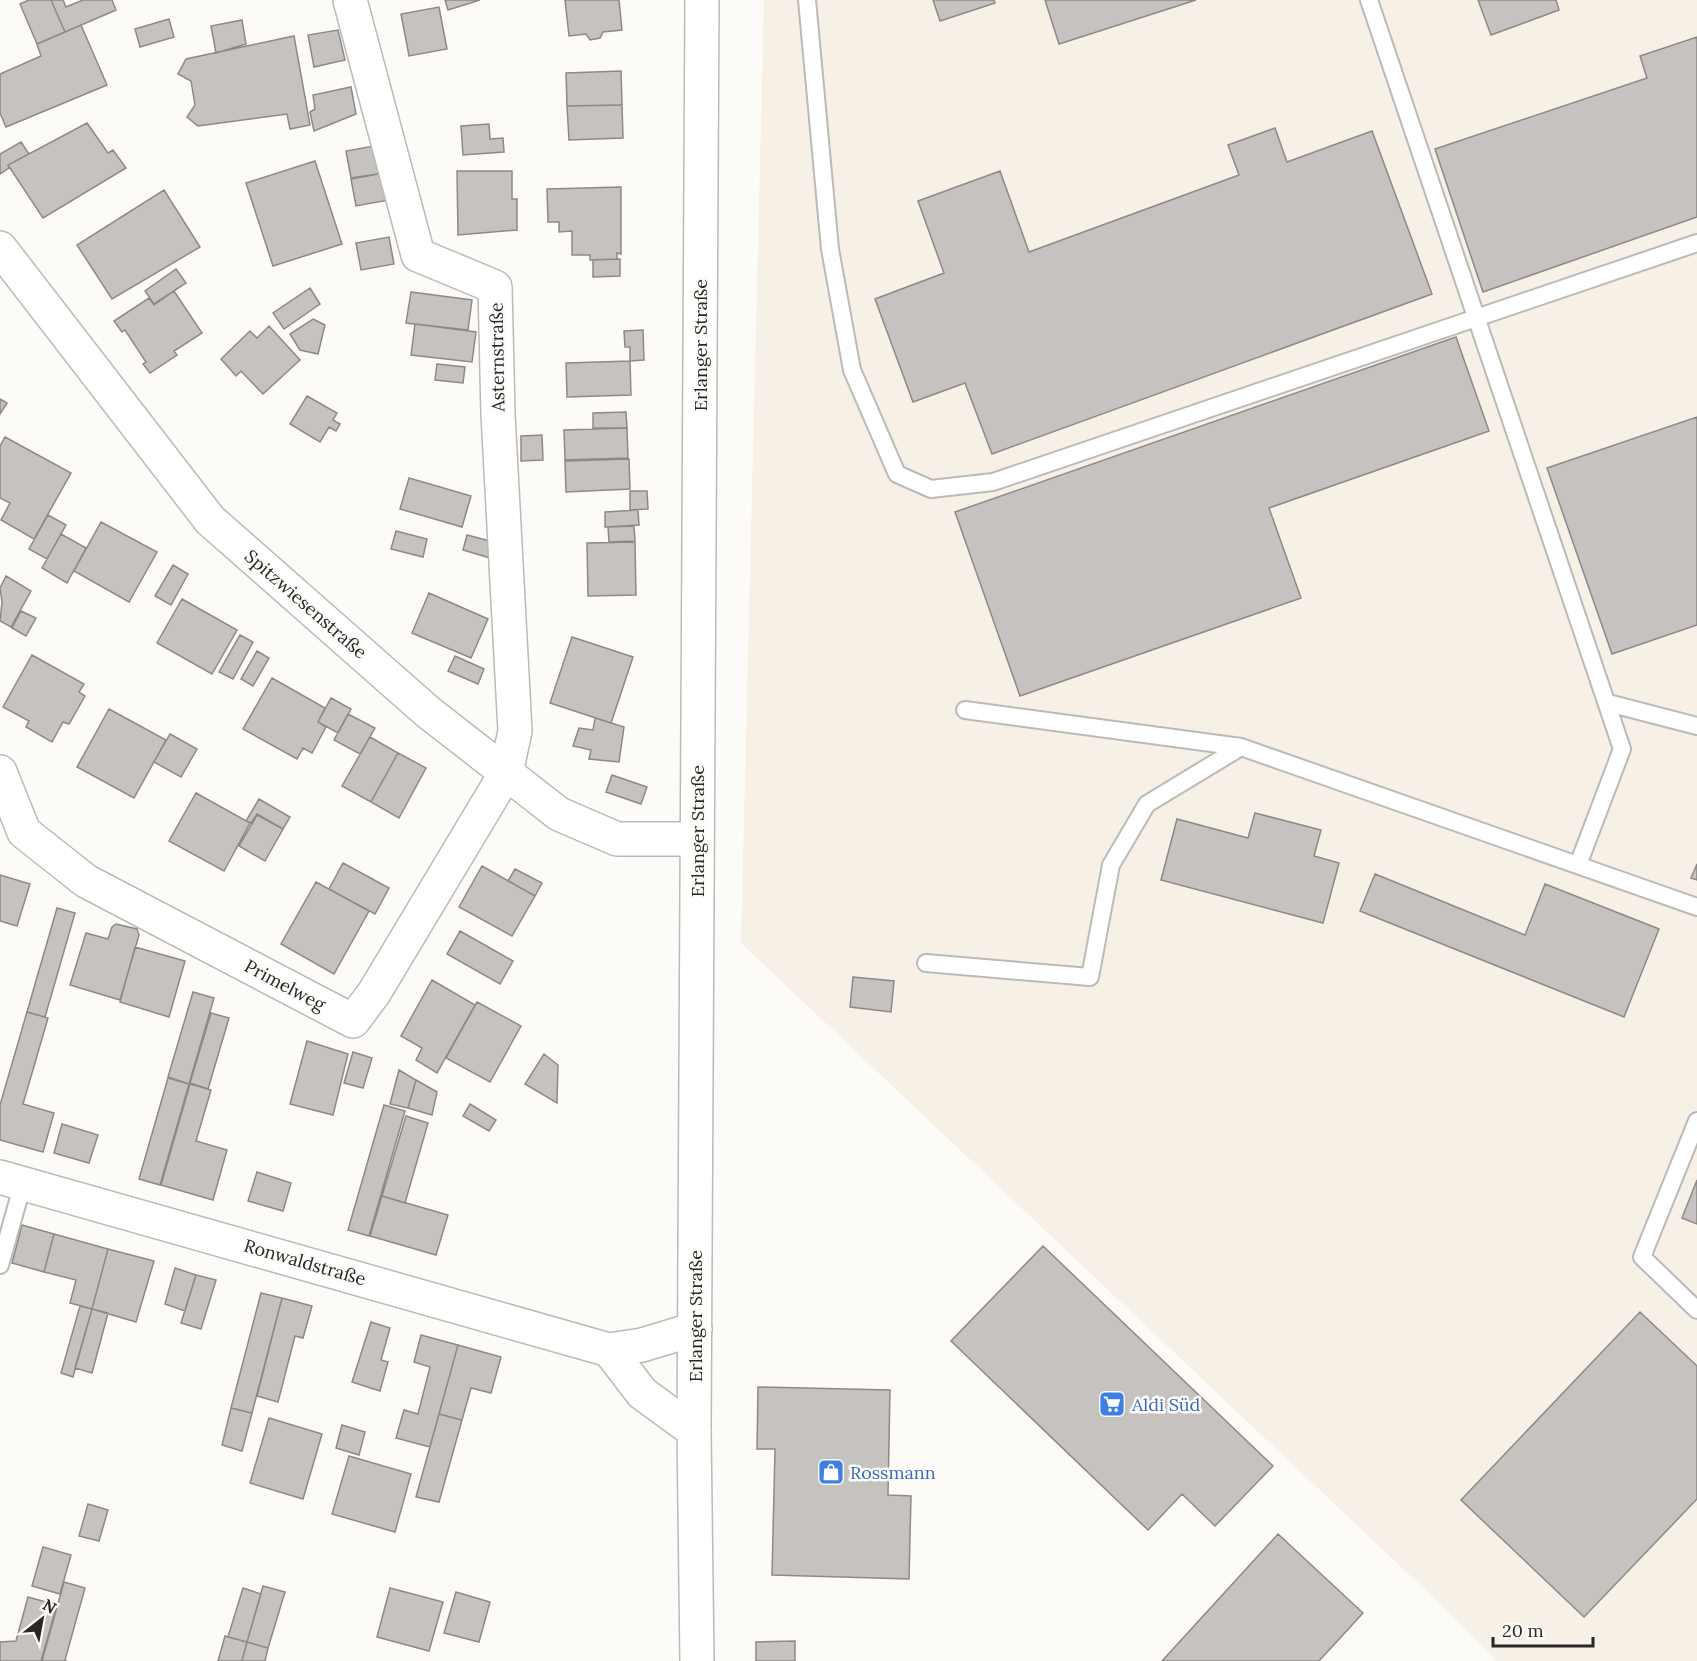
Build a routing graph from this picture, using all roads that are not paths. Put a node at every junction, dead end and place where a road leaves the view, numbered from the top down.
1 (350, 0) edge
2 (702, 0) edge
3 (807, 0) edge
4 (1368, 0) edge
5 (1697, 243) edge
6 (0, 248) edge
7 (1476, 318) junction
8 (1608, 703) junction
9 (965, 710) dead end
10 (1697, 726) edge
11 (1241, 747) junction
12 (0, 772) edge
13 (506, 773) junction
14 (696, 839) junction
15 (1578, 865) junction
16 (1697, 907) edge
17 (926, 963) dead end
18 (1697, 1121) edge
19 (11, 1180) edge
20 (0, 1266) edge
21 (1697, 1310) edge
22 (695, 1329) junction
23 (609, 1350) junction
24 (694, 1431) junction
25 (697, 1661) edge

1 - 13 street, Asternstraße
2 - 14 street, Erlanger Straße
3 - 7 lane
4 - 7 lane
5 - 7 lane
6 - 13 street, Spitzwiesenstraße
7 - 8 lane
8 - 10 lane
8 - 15 lane
9 - 11 lane
11 - 15 lane
11 - 17 lane
12 - 13 street, Primelweg
13 - 14 street, Spitzwiesenstraße
14 - 22 street, Erlanger Straße
15 - 16 lane
18 - 21 lane
19 - 20 lane
19 - 23 street, Ronwaldstraße
22 - 23 street, Ronwaldstraße
22 - 24 street, Erlanger Straße
23 - 24 street
24 - 25 street, Erlanger Straße

